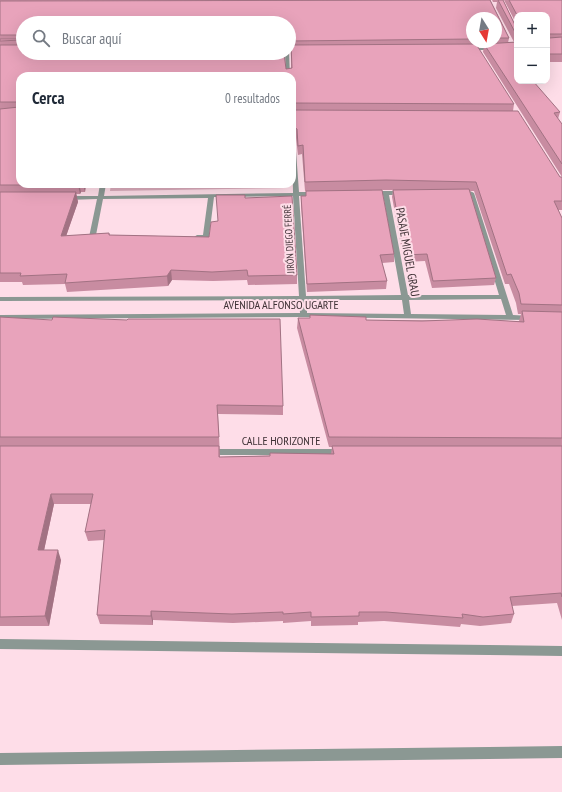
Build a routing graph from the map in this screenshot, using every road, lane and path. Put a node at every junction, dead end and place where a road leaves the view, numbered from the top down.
1 (468, 48) edge
2 (476, 48) edge
3 (460, 49) edge
4 (480, 56) edge
5 (287, 60) edge
6 (288, 72) edge
7 (102, 188) edge
8 (296, 188) edge
9 (386, 193) junction
10 (409, 193) edge
11 (456, 193) edge
12 (296, 194) junction
13 (319, 194) edge
14 (363, 194) edge
15 (210, 196) junction
16 (62, 198) edge
17 (100, 198) junction
18 (107, 237) edge
19 (191, 237) edge
20 (404, 297) junction
21 (503, 297) junction
22 (303, 298) junction
23 (0, 299) edge
24 (304, 315) junction
25 (0, 316) edge
26 (408, 316) junction
27 (510, 318) junction
28 (540, 318) edge
29 (198, 452) edge
30 (348, 452) edge
31 (0, 644) edge
32 (562, 651) edge
33 (562, 752) edge
34 (0, 760) edge

1 - 3 street
2 - 4 street
5 - 6 street
7 - 17 street
8 - 12 street, JIRÓN DIEGO FERRÉ
9 - 10 street
9 - 14 street
9 - 20 street, PASAJE MIGUEL GRAU
11 - 21 street
12 - 13 street
12 - 15 street
12 - 22 street, JIRÓN DIEGO FERRÉ
15 - 17 street
15 - 19 street
16 - 17 street
17 - 18 street
20 - 21 street, AVENIDA ALFONSO UGARTE
20 - 22 street, AVENIDA ALFONSO UGARTE
20 - 26 street, PASAJE MIGUEL GRAU
21 - 27 street
22 - 23 street, AVENIDA ALFONSO UGARTE
22 - 24 street, JIRÓN DIEGO FERRÉ
24 - 25 street, AVENIDA ALFONSO UGARTE
24 - 26 street, AVENIDA ALFONSO UGARTE
26 - 27 street, AVENIDA ALFONSO UGARTE
27 - 28 street, AVENIDA ALFONSO UGARTE
29 - 30 street, CALLE HORIZONTE
31 - 32 street
33 - 34 street

